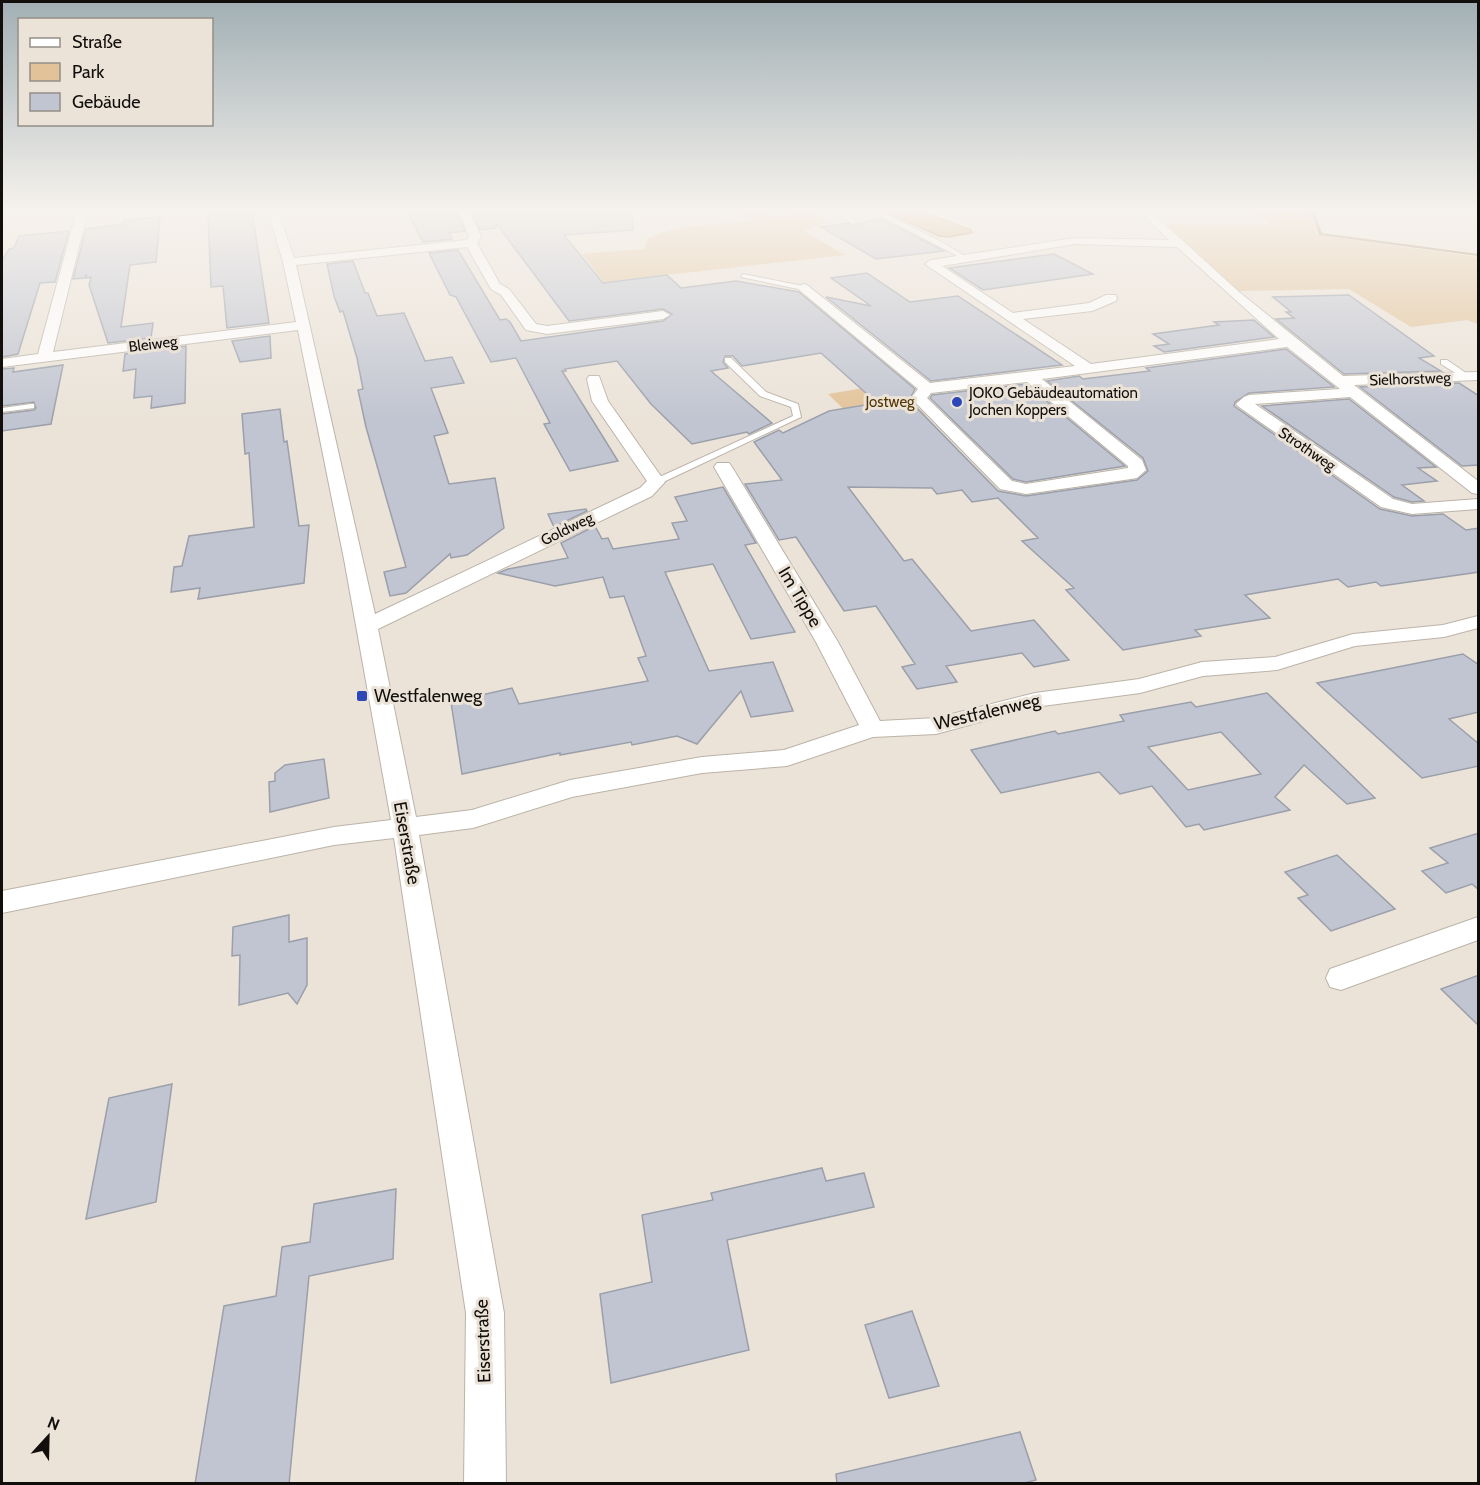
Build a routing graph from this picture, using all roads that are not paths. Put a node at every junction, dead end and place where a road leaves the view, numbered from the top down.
1 (64, 280) edge
2 (293, 280) edge
3 (492, 280) edge
4 (764, 280) edge
5 (955, 280) edge
6 (1219, 280) edge
7 (803, 288) joint
8 (1111, 298) dead end
9 (635, 304) dead end
10 (614, 307) dead end
11 (1010, 316) junction
12 (617, 321) junction
13 (304, 325) junction
14 (1291, 342) junction
15 (44, 358) junction
16 (728, 360) dead end
17 (1444, 362) dead end
18 (2, 363) edge
19 (1089, 369) junction
20 (1029, 376) junction
21 (1473, 376) edge
22 (594, 379) dead end
23 (1342, 381) junction
24 (927, 388) junction
25 (1356, 392) junction
26 (31, 406) dead end
27 (2, 410) edge
28 (723, 467) dead end
29 (656, 482) junction
30 (1476, 484) edge
31 (1479, 504) edge
32 (1479, 622) edge
33 (367, 626) junction
34 (873, 729) junction
35 (405, 826) junction
36 (2, 902) edge
37 (1479, 928) edge
38 (1341, 978) dead end
39 (485, 1484) edge

1 - 15 street
2 - 13 street, Eiserstraße
3 - 12 street
4 - 7 lane
5 - 11 street
6 - 14 street
7 - 24 street
8 - 11 street
9 - 12 street
10 - 12 street
11 - 19 street
13 - 15 street, Bleiweg
13 - 33 street, Eiserstraße
14 - 19 street
14 - 23 street
15 - 18 street, Bleiweg
16 - 29 lane
17 - 21 lane
19 - 20 street
20 - 24 street
20 - 24 street
21 - 23 street, Sielhorstweg
22 - 29 street
23 - 25 street
25 - 30 street
25 - 31 street, Strothweg
26 - 27 lane
28 - 34 street, Im Tippe
29 - 33 street, Goldweg
32 - 34 street, Westfalenweg
33 - 35 street, Eiserstraße
34 - 35 street, Westfalenweg
35 - 36 street, Westfalenweg
35 - 39 street, Eiserstraße
37 - 38 street

